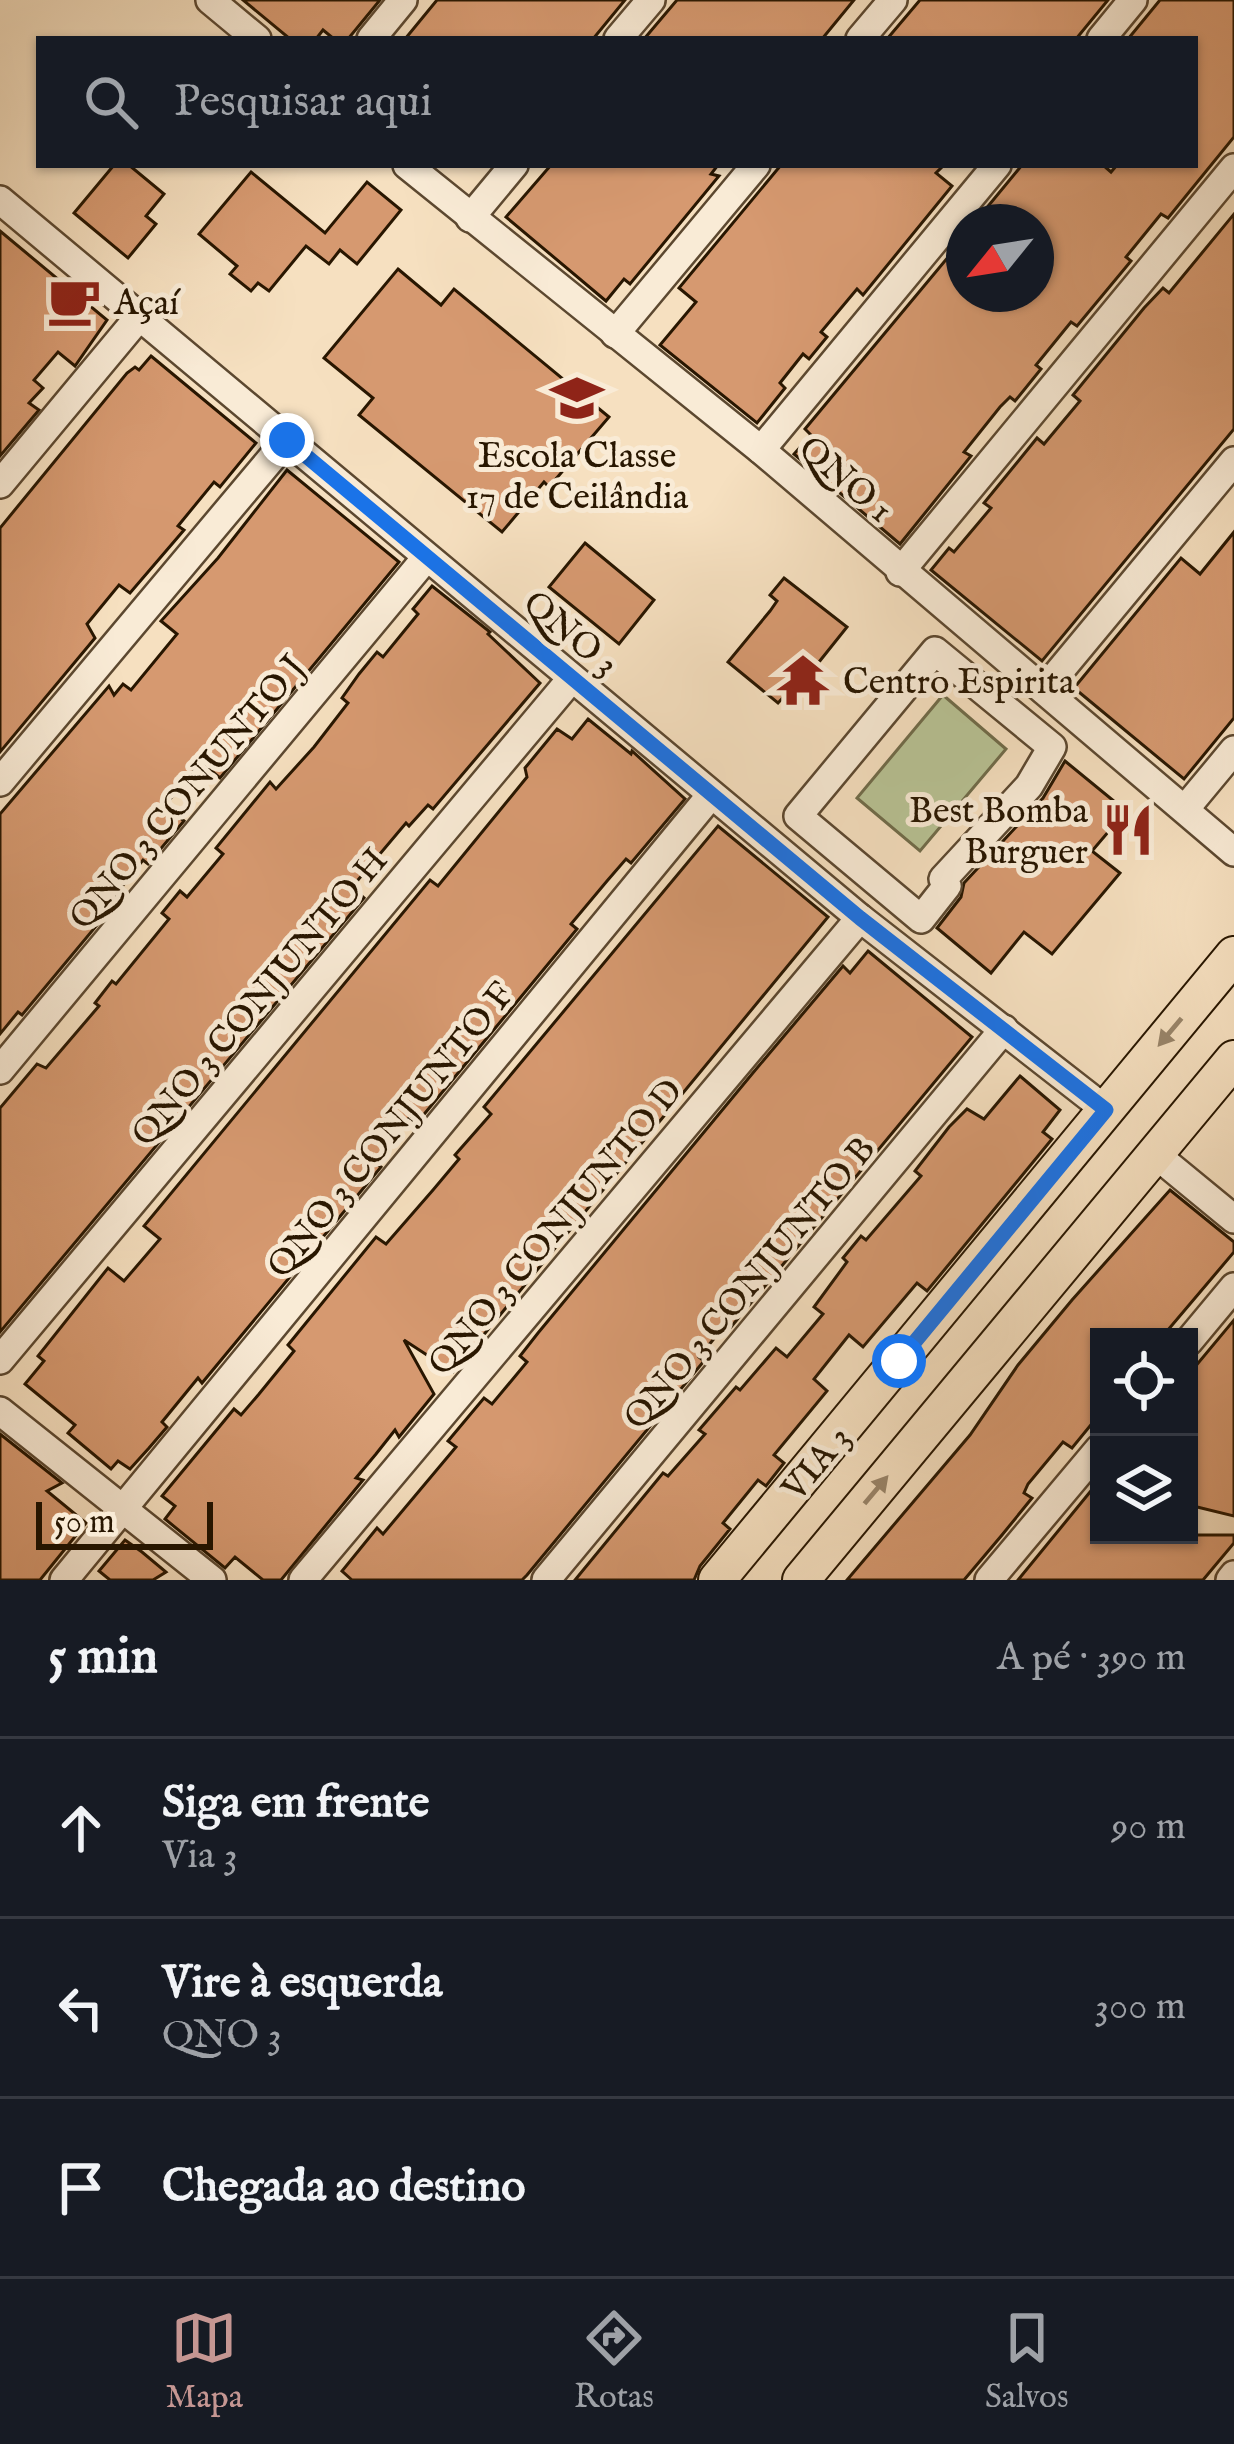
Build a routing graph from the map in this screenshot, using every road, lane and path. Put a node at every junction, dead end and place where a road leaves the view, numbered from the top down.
1 (210, 0) edge
2 (403, 0) edge
3 (651, 0) edge
4 (893, 0) edge
5 (1133, 0) edge
6 (253, 36) edge
7 (373, 36) edge
8 (621, 36) edge
9 (863, 36) edge
10 (1103, 36) edge
11 (411, 168) edge
12 (512, 168) edge
13 (753, 168) edge
14 (995, 168) edge
15 (1234, 168) edge
16 (0, 201) edge
17 (470, 218) junction
18 (139, 316) junction
19 (615, 334) junction
20 (287, 440) junction
21 (761, 450) junction
22 (1234, 461) edge
23 (0, 484) edge
24 (427, 558) junction
25 (900, 572) junction
26 (572, 678) junction
27 (1044, 690) junction
28 (1234, 750) edge
29 (0, 782) edge
30 (711, 795) junction
31 (1185, 809) junction
32 (798, 816) joint
33 (1234, 852) edge
34 (860, 918) junction
35 (1234, 955) edge
36 (1004, 1029) junction
37 (1234, 1059) edge
38 (0, 1070) edge
39 (1106, 1110) junction
40 (1155, 1154) junction
41 (1234, 1219) edge
42 (1234, 1286) edge
43 (1198, 1329) edge
44 (0, 1360) edge
45 (899, 1361) junction
46 (0, 1411) edge
47 (1090, 1459) edge
48 (123, 1509) junction
49 (64, 1580) edge
50 (212, 1580) edge
51 (303, 1580) edge
52 (546, 1580) edge
53 (717, 1580) edge
54 (749, 1580) edge
55 (801, 1580) edge
56 (989, 1580) edge

1 - 6 street
2 - 7 street
3 - 8 street
4 - 9 street
5 - 10 street
11 - 17 street, QNO 1
12 - 17 street
13 - 19 street
14 - 21 street
15 - 25 street
16 - 18 street, QNO 3
17 - 19 street, QNO 1
18 - 20 street, QNO 3
18 - 23 street
19 - 21 street, QNO 1
20 - 24 street, QNO 3
20 - 29 street
21 - 25 street, QNO 1
22 - 27 street
24 - 26 street, QNO 3
24 - 38 street, QNO 3 CONUNTO J
25 - 27 street, QNO 1
26 - 30 street, QNO 3
26 - 44 street, QNO 3 CONJUNTO H
27 - 31 street, QNO 1
28 - 31 street
30 - 34 street, QNO 3
30 - 48 street, QNO 3 CONJUNTO F
31 - 33 street, QNO 1
32 - 32 street
34 - 36 street, QNO 3
34 - 51 street, QNO 3 CONJUNTO D
35 -> 39 main road, VIA 3
36 - 39 street, QNO 3
36 - 52 street, QNO 3 CONJUNTO B
37 - 40 main road, VIA 3
39 - 45 main road, VIA 3
40 - 41 street
55 -> 40 main road, VIA 3
42 - 43 street
45 - 53 main road, VIA 3
45 - 54 main road
46 - 48 street
47 - 56 street
48 - 49 street, QNO 3 CONJUNTO F
48 - 50 street

